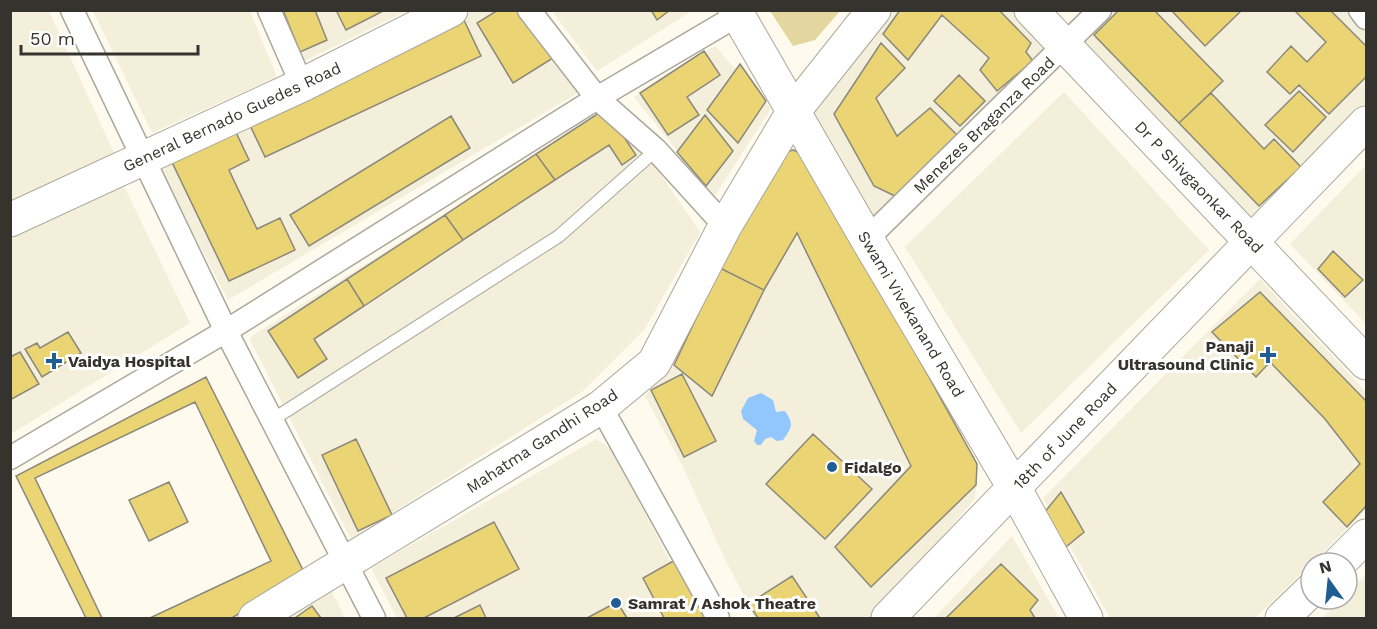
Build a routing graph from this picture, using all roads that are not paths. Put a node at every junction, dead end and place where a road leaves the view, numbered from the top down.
1 (72, 10) edge
2 (269, 10) edge
3 (451, 10) edge
4 (529, 10) edge
5 (874, 10) edge
6 (1031, 10) edge
7 (1100, 10) edge
8 (1360, 10) edge
9 (736, 13) edge
10 (1366, 18) edge
11 (1065, 46) junction
12 (302, 86) junction
13 (597, 98) junction
14 (793, 112) junction
15 (1366, 123) edge
16 (657, 150) junction
17 (144, 159) junction
18 (10, 220) edge
19 (725, 226) junction
20 (867, 239) junction
21 (1251, 242) junction
22 (226, 331) junction
23 (1366, 363) edge
24 (602, 407) junction
25 (272, 420) junction
26 (10, 458) edge
27 (1015, 489) junction
28 (1366, 536) edge
29 (1351, 551) edge
30 (346, 562) junction
31 (1299, 602) edge
32 (255, 618) edge
33 (374, 618) edge
34 (718, 618) edge
35 (888, 618) edge
36 (1086, 618) edge
37 (1282, 618) edge

1 - 17 street
2 - 12 street
3 - 12 street, General Bernado Guedes Road
4 - 13 street
5 - 14 street, Mahatma Gandhi Road
6 - 11 street, Dr P Shivgaonkar Road
7 - 11 street, Menezes Braganza Road
8 - 10 street
9 - 13 street
9 - 14 street, Swami Vivekanand Road
11 - 20 street, Menezes Braganza Road
11 - 21 street, Dr P Shivgaonkar Road
12 - 17 street, General Bernado Guedes Road
13 - 16 street
13 - 22 street
14 - 19 street, Mahatma Gandhi Road
14 - 20 street, Swami Vivekanand Road
15 - 21 street, 18th of June Road
16 - 19 street
16 - 25 lane
17 - 18 street, General Bernado Guedes Road
17 - 22 street
19 - 24 street, Mahatma Gandhi Road
20 - 27 street, Swami Vivekanand Road
21 - 23 street, Dr P Shivgaonkar Road
21 - 27 street, 18th of June Road
22 - 25 street
22 - 26 street
24 - 30 street, Mahatma Gandhi Road
24 - 34 street
25 - 30 street
27 - 35 street, 18th of June Road
27 - 36 street, Swami Vivekanand Road
28 - 29 street
30 - 32 street, Mahatma Gandhi Road
30 - 33 street
31 - 37 street

